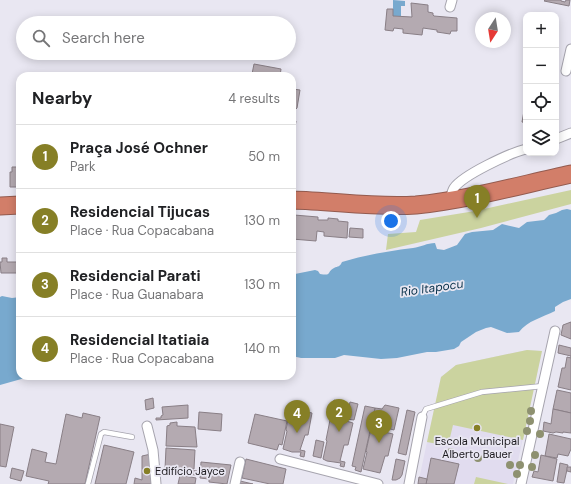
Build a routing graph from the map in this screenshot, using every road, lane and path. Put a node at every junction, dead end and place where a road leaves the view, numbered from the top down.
1 (571, 49) edge
2 (566, 71) dead end
3 (571, 133) edge
4 (559, 138) edge
5 (523, 150) edge
6 (571, 174) edge
7 (296, 200) edge
8 (450, 200) junction
9 (16, 205) edge
10 (0, 206) edge
11 (555, 331) dead end
12 (543, 386) junction
13 (422, 417) joint
14 (147, 426) dead end
15 (132, 438) dead end
16 (280, 459) dead end
17 (240, 462) dead end
18 (88, 484) edge
19 (156, 484) edge
20 (235, 484) edge
21 (378, 484) edge
22 (409, 484) edge
23 (521, 484) edge

1 - 2 street
3 - 4 street
5 - 8 street
6 - 8 highway
7 - 8 highway
9 - 10 highway
11 - 12 street
12 - 13 lane
12 - 23 street
13 - 22 street
14 - 19 street
15 - 18 lane
16 - 21 street
17 - 20 street

